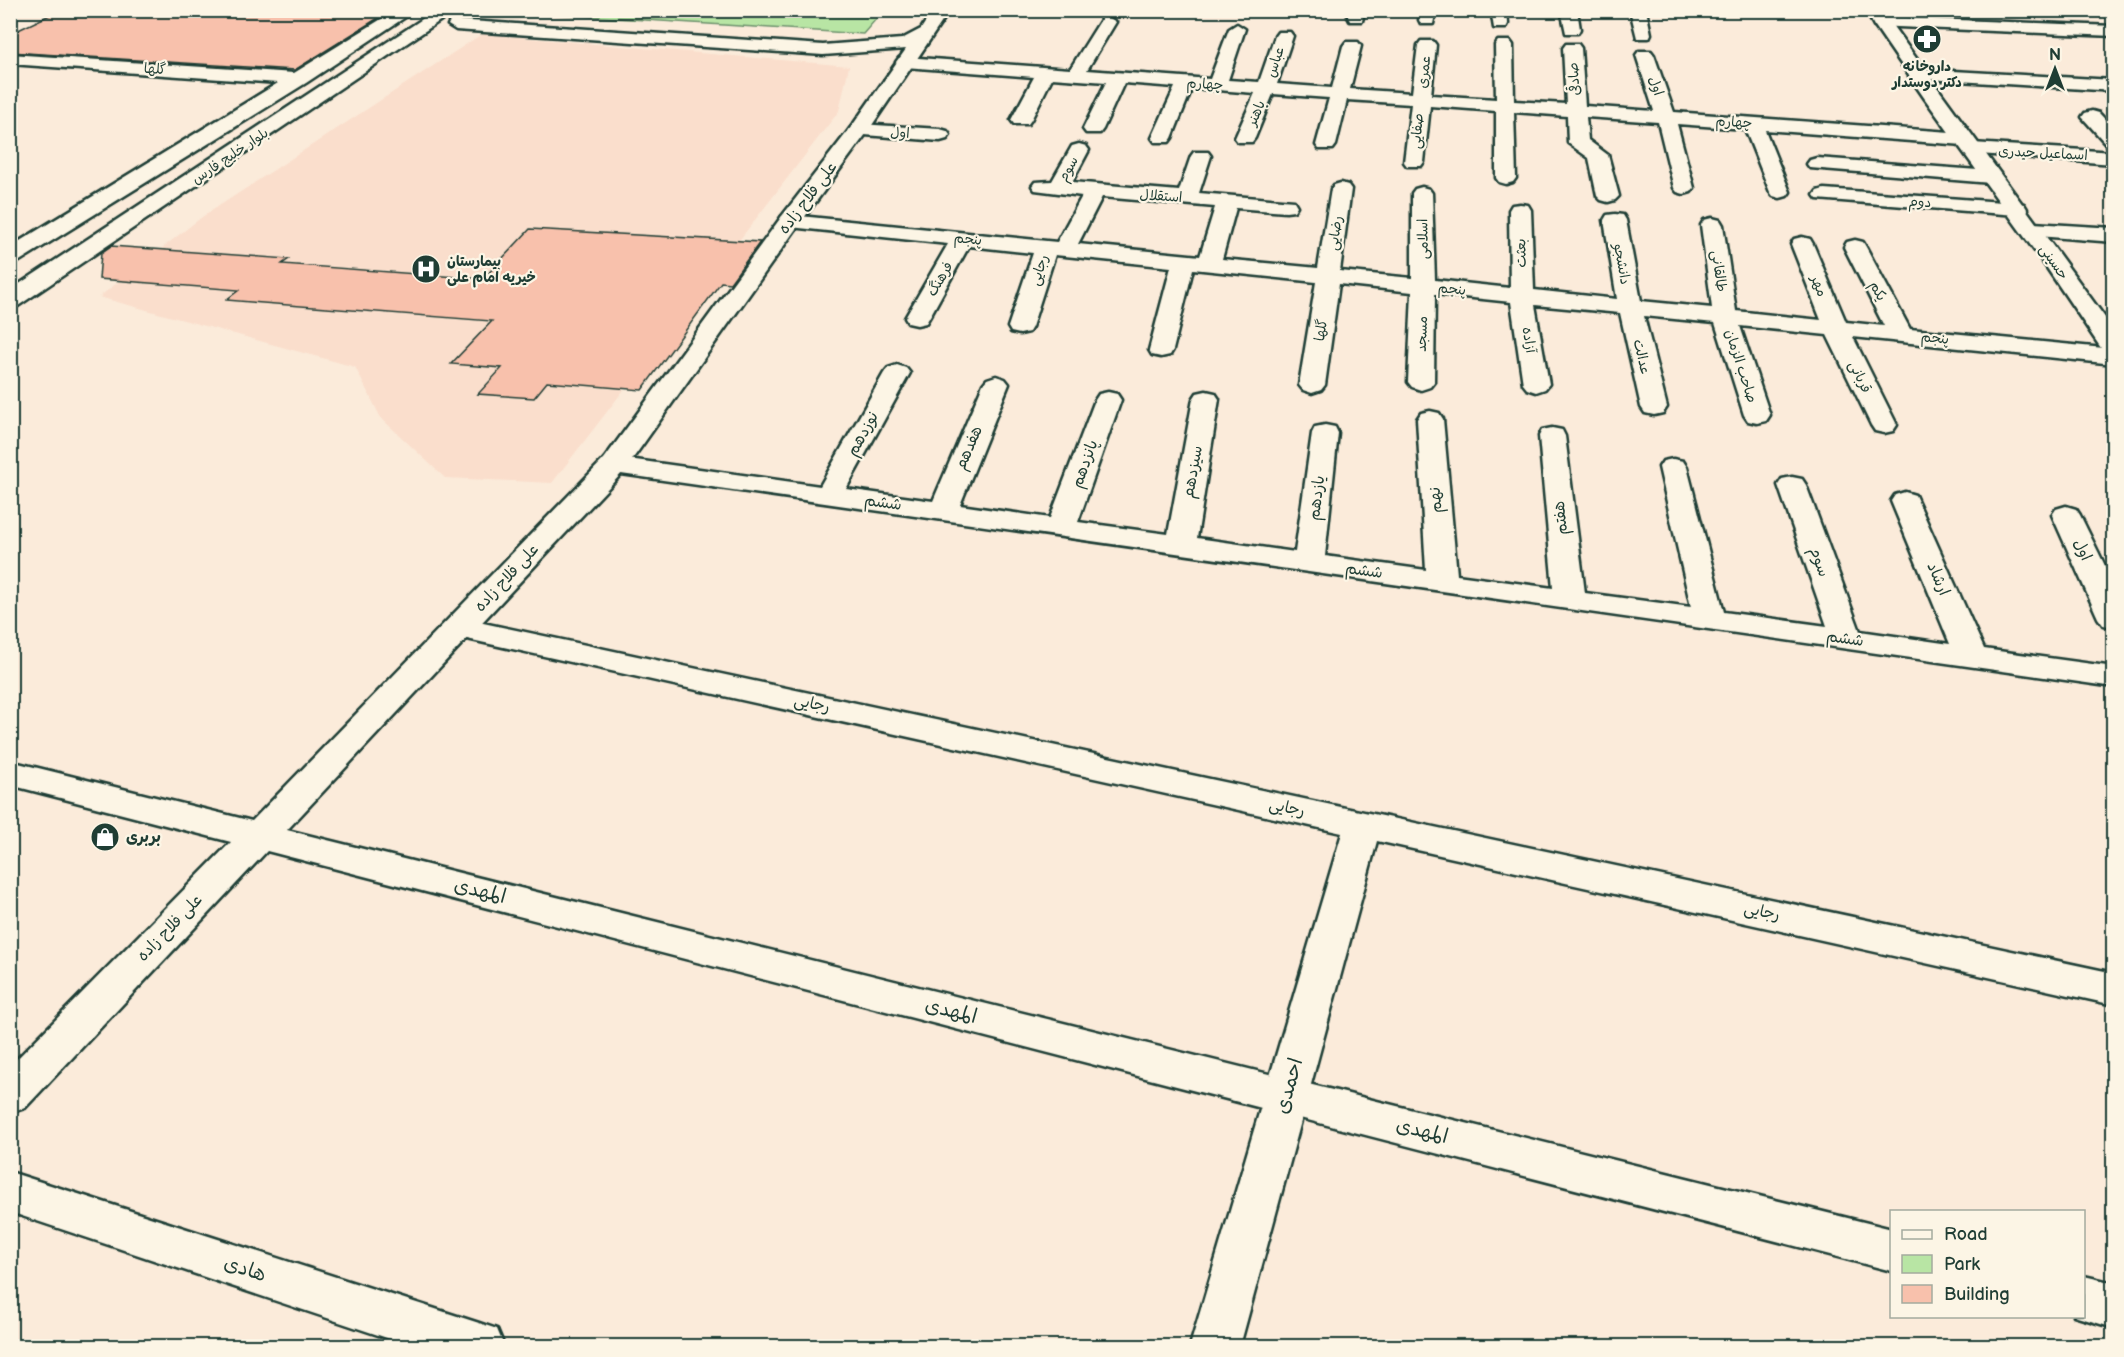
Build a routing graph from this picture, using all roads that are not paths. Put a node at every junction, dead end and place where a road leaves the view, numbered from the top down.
1 (408, 10) edge
2 (476, 10) edge
3 (1569, 10) edge
4 (1638, 10) edge
5 (1876, 16) edge
6 (452, 18) edge
7 (934, 21) edge
8 (1111, 27) dead end
9 (1237, 29) dead end
10 (1572, 29) dead end
11 (2114, 32) edge
12 (1643, 34) dead end
13 (1284, 36) dead end
14 (1427, 45) dead end
15 (1504, 45) dead end
16 (1352, 46) dead end
17 (1572, 48) dead end
18 (823, 50) junction
19 (1645, 55) dead end
20 (10, 59) edge
21 (902, 67) junction
22 (1046, 72) junction
23 (1075, 74) junction
24 (1918, 74) junction
25 (1118, 77) junction
26 (300, 79) junction
27 (378, 79) dead end
28 (1186, 82) junction
29 (1217, 84) junction
30 (2114, 86) edge
31 (1266, 88) junction
32 (1340, 93) junction
33 (1420, 99) junction
34 (1505, 105) junction
35 (1576, 111) junction
36 (1666, 117) junction
37 (2092, 117) dead end
38 (1021, 120) dead end
39 (1753, 124) junction
40 (1093, 129) dead end
41 (860, 130) junction
42 (940, 135) dead end
43 (1162, 138) dead end
44 (1245, 138) dead end
45 (2114, 141) edge
46 (1968, 144) junction
47 (1326, 146) dead end
48 (1079, 150) dead end
49 (1201, 156) dead end
50 (2114, 158) edge
51 (1414, 162) dead end
52 (1817, 164) dead end
53 (1991, 177) junction
54 (1506, 178) dead end
55 (1050, 187) joint
56 (1684, 188) dead end
57 (1341, 189) dead end
58 (1095, 191) junction
59 (1780, 192) dead end
60 (1422, 193) dead end
61 (1824, 195) dead end
62 (1608, 196) dead end
63 (1187, 198) junction
64 (1227, 202) junction
65 (1286, 206) dead end
66 (2016, 208) junction
67 (1520, 210) dead end
68 (1615, 220) dead end
69 (790, 221) junction
70 (1712, 225) dead end
71 (2033, 230) junction
72 (150, 231) dead end
73 (2114, 235) edge
74 (104, 239) junction
75 (962, 239) junction
76 (1802, 244) dead end
77 (1855, 247) dead end
78 (1055, 248) junction
79 (10, 257) edge
80 (1184, 261) junction
81 (1209, 264) junction
82 (1329, 276) junction
83 (1424, 286) junction
84 (1522, 296) junction
85 (10, 301) edge
86 (1630, 307) junction
87 (1725, 317) junction
88 (917, 318) dead end
89 (2105, 322) edge
90 (1020, 327) dead end
91 (1836, 328) junction
92 (1901, 335) junction
93 (2114, 349) edge
94 (1161, 350) dead end
95 (2114, 357) edge
96 (897, 373) dead end
97 (1420, 382) dead end
98 (996, 384) dead end
99 (1536, 384) dead end
100 (1312, 385) dead end
101 (1206, 399) dead end
102 (1108, 400) dead end
103 (1654, 407) dead end
104 (1757, 415) dead end
105 (1430, 419) dead end
106 (1884, 426) dead end
107 (1325, 434) dead end
108 (1552, 436) dead end
109 (614, 465) junction
110 (1673, 467) dead end
111 (1792, 485) dead end
112 (829, 495) junction
113 (1905, 501) dead end
114 (943, 511) junction
115 (2066, 515) dead end
116 (1061, 528) junction
117 (1181, 545) junction
118 (1309, 563) junction
119 (1442, 582) junction
120 (1570, 600) junction
121 (2114, 618) edge
122 (1710, 620) junction
123 (460, 628) junction
124 (1847, 639) junction
125 (1972, 657) junction
126 (2114, 677) edge
127 (10, 772) edge
128 (1363, 825) junction
129 (260, 836) junction
130 (2114, 989) edge
131 (10, 1095) edge
132 (1286, 1096) junction
133 (10, 1192) edge
134 (1890, 1249) edge
135 (2085, 1298) edge
136 (2114, 1306) edge
137 (480, 1347) edge
138 (1215, 1347) edge

1 - 26 street, بلوار خلیج فارس
2 - 6 street
3 - 10 street
4 - 12 street
5 - 11 street
5 - 24 street, حسینی
6 - 18 street
6 - 27 street
6 - 74 street, بلوار خلیج فارس
7 - 18 street
7 - 21 street, علی فلاح زاده
8 - 23 street
9 - 29 street
13 - 31 street, عباس
14 - 33 street, عمری
15 - 34 street
16 - 32 street
17 - 35 street, صادقی
18 - 21 street
19 - 36 street, اول
20 - 26 street, گلها
21 - 22 street, چهارم
21 - 41 street, علی فلاح زاده
22 - 23 street, چهارم
22 - 38 street
23 - 25 street, چهارم
24 - 30 street
24 - 46 street, حسینی
25 - 28 street, چهارم
25 - 40 street
26 - 79 street, بلوار خلیج فارس
28 - 29 street, چهارم
28 - 43 street
29 - 31 street, چهارم
31 - 32 street, چهارم
31 - 44 street, باهنر
32 - 33 street, چهارم
32 - 47 street
33 - 34 street, چهارم
33 - 51 street, صفایی
34 - 35 street, چهارم
34 - 54 street
35 - 36 street, چهارم
35 - 62 street, صادقی
36 - 39 street, چهارم
36 - 56 street, اول
37 - 45 street
39 - 46 street, چهارم
39 - 59 street
41 - 42 street, اول
41 - 69 street, علی فلاح زاده
46 - 50 street, اسماعیل حیدری
46 - 53 street, حسینی
48 - 55 street, سوم
49 - 63 street
52 - 53 street
53 - 66 street, حسینی
55 - 58 street, استقلال
57 - 82 street, رضایی
58 - 63 street, استقلال
58 - 78 street
60 - 83 street, اسلامی
61 - 66 street, دوم
63 - 64 street, استقلال
64 - 65 street, استقلال
64 - 81 street
66 - 71 street, حسینی
67 - 84 street, بعثت
68 - 86 street, دانشجو
69 - 75 street, پنجم
69 - 109 street, علی فلاح زاده
70 - 87 street, طالقانی
71 - 73 street
71 - 89 street, حسینی
72 - 74 street
74 - 85 street, بلوار خلیج فارس
75 - 78 street, پنجم
75 - 88 street, فرهنگ
76 - 91 street, مهر
77 - 92 street, یکم
78 - 80 street, پنجم
78 - 90 street, رجایی
80 - 81 street, پنجم
80 - 94 street
81 - 82 street, پنجم
82 - 83 street, پنجم
82 - 100 street, گلها
83 - 84 street, پنجم
83 - 97 street, مسجد
84 - 86 street, پنجم
84 - 99 street, آزاده
86 - 87 street, پنجم
86 - 103 street, عدالت
87 - 91 street, پنجم
87 - 104 street, صاحب الزمان
89 - 93 street, حسینی
91 - 92 street, پنجم
91 - 106 street, قربانی
92 - 95 street, پنجم
96 - 112 street, نوزدهم
98 - 114 street, هفدهم
101 - 117 street, سیزدهم
102 - 116 street, پانزدهم
105 - 119 street, نهم
107 - 118 street, یازدهم
108 - 120 street, هفتم
109 - 112 street, ششم
109 - 123 street, علی فلاح زاده
110 - 122 street
111 - 124 street, سوم
112 - 114 street, ششم
113 - 125 street, ارشاد
114 - 116 street, ششم
115 - 121 street, اول
116 - 117 street, ششم
117 - 118 street, ششم
118 - 119 street, ششم
119 - 120 street, ششم
120 - 122 street, ششم
122 - 124 street, ششم
123 - 128 street, رجایی
123 - 129 street, علی فلاح زاده
124 - 125 street, ششم
125 - 126 street, ششم
127 - 129 street, المهدی
128 - 130 street, رجایی
128 - 132 street, احمدی
129 - 131 street, علی فلاح زاده
129 - 132 street, المهدی
132 - 134 street, المهدی
132 - 138 street, احمدی
133 - 137 street, هادی
135 - 136 street

